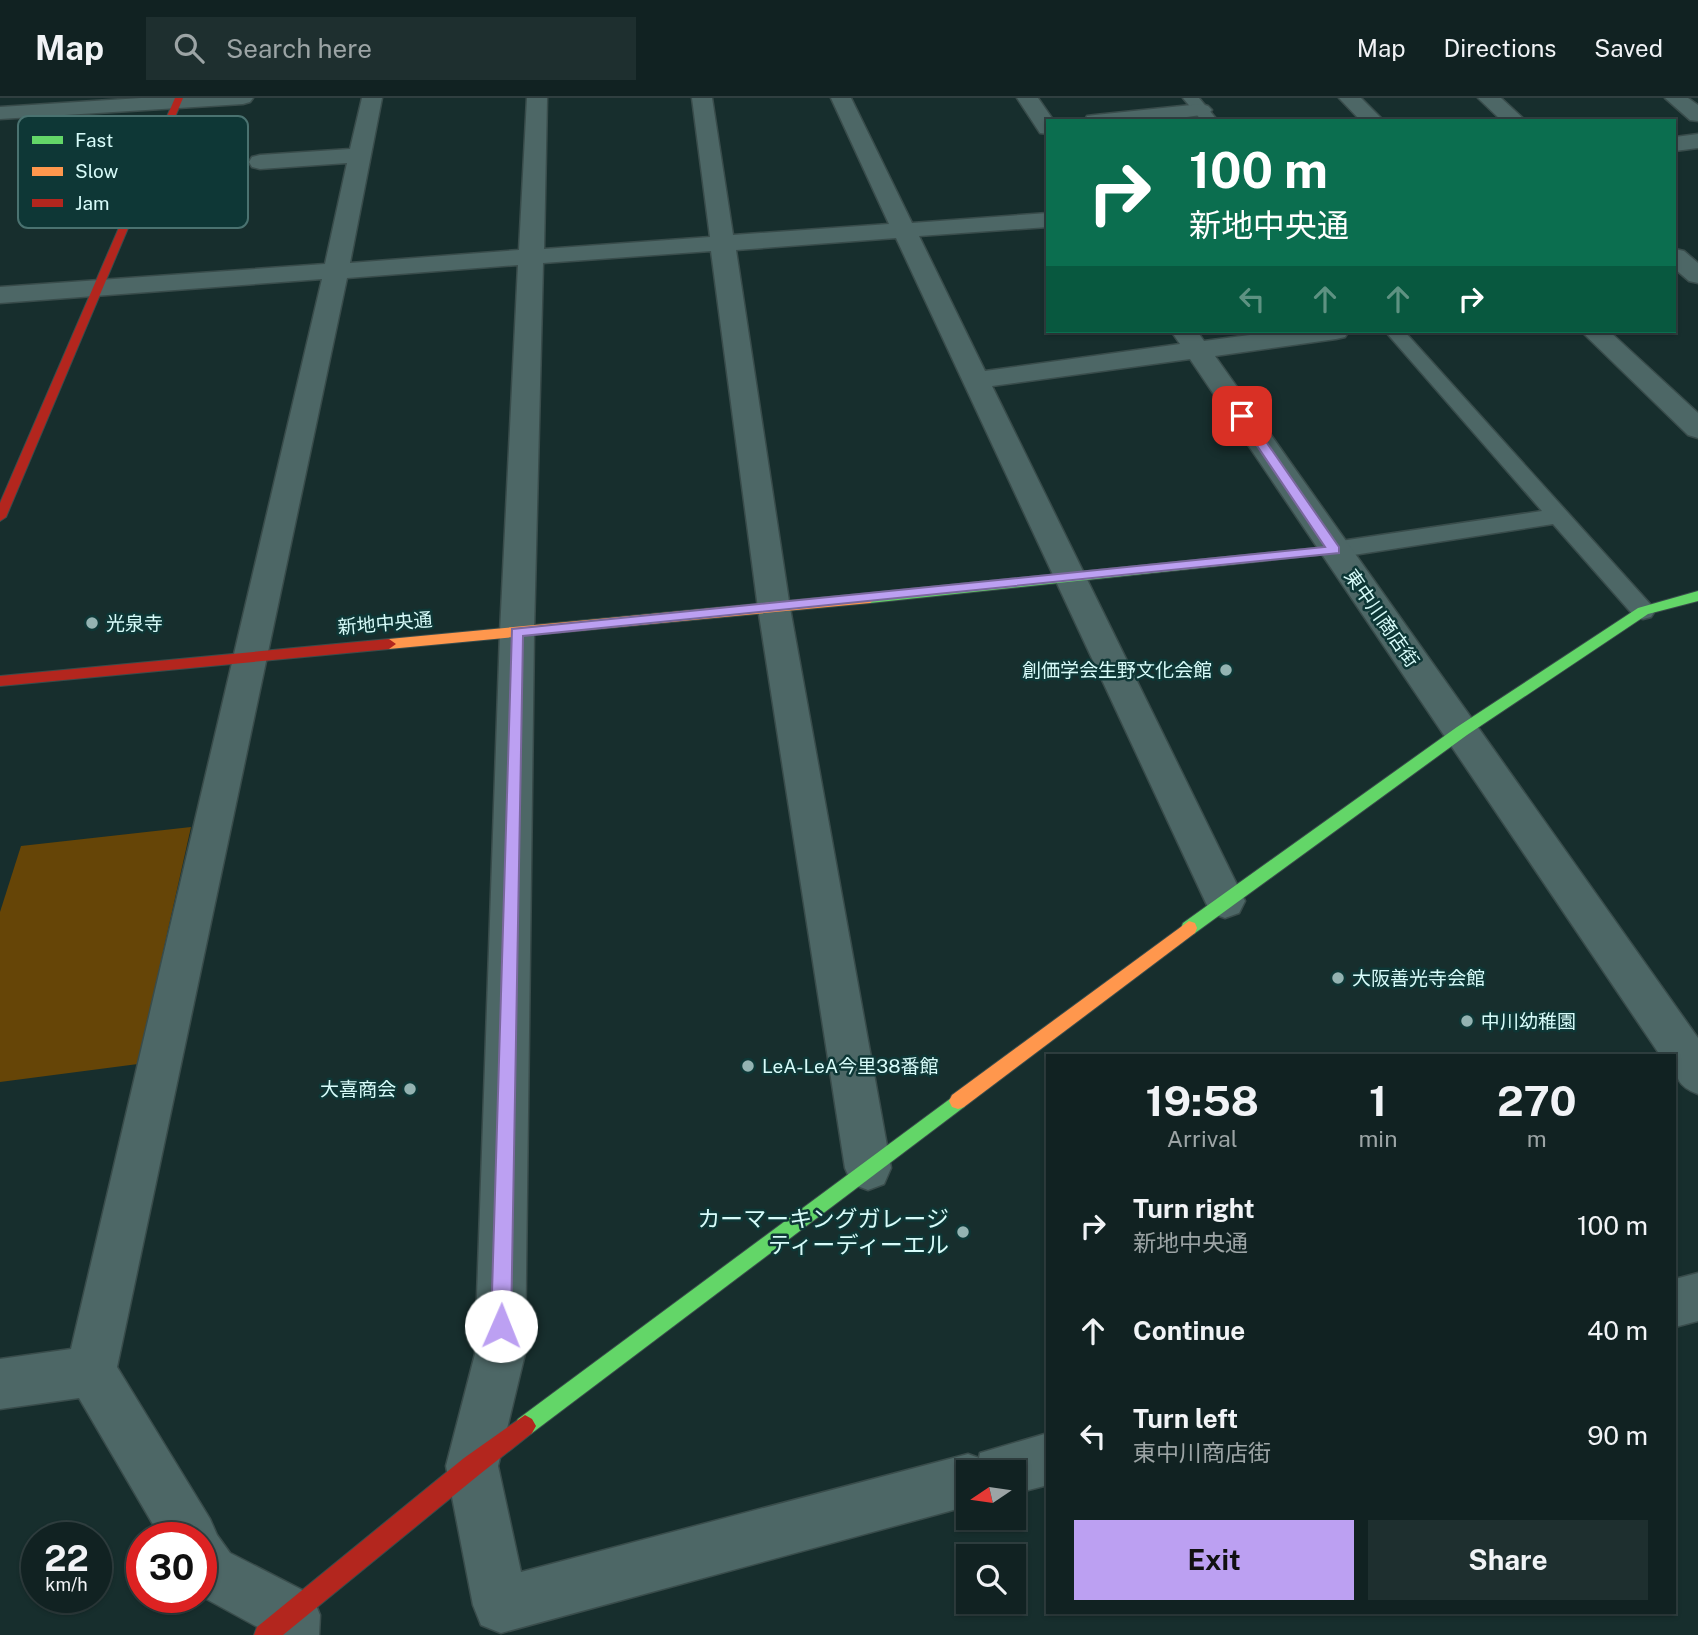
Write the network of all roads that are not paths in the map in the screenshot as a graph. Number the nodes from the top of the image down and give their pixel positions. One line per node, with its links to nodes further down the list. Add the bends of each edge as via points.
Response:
1 (243, 98): 10 (street)
2 (372, 98): 20 (street)
3 (537, 98): 27 (street)
4 (702, 98): 25 (street)
5 (841, 98): 24 (street)
6 (1027, 98): 17 (street)
7 (1349, 98): 15 (street)
8 (1488, 98): 16 (street)
9 (1675, 98): 13 (street)
10 (178, 100): 12 (street)
11 (1201, 109): 14 (street)
12 (0, 113)
13 (1698, 115)
14 (1113, 119)
15 (1371, 119)
16 (1513, 119)
17 (1046, 124)
18 (1698, 141): 19 (street)
19 (1676, 144)
20 (360, 155): 21 (street); 28 (street)
21 (260, 162)
22 (1046, 220): 24 (street)
23 (124, 228): 32 (street)
24 (906, 229): 25 (street); 38 (street)
25 (722, 243): 27 (street); 45 (street)
26 (1676, 257): 29 (street)
27 (530, 258): 28 (street); 47 (street)
28 (336, 271): 32 (street); 48 (street)
29 (1698, 276)
30 (1698, 282): 31 (street)
31 (1676, 285)
32 (99, 288): 33 (street); 41 (street)
33 (0, 295)
34 (1304, 333): 37 (street)
35 (1396, 333): 40 (lane)
36 (1596, 333): 39 (street)
37 (1190, 340): 38 (street); 42 (street, 東中川商店街)
38 (976, 380): 43 (street)
39 (1698, 429)
40 (1557, 516): 42 (lane); 46 (lane)
41 (0, 517)
42 (1334, 550): 43 (street, 新地中央通); 50 (street, 東中川商店街)
43 (1069, 578): 45 (street, 新地中央通); 51 (street)
44 (1698, 596): 46 (street)
45 (774, 608): 47 (street, 新地中央通); 53 (street)
46 (1643, 611): 50 (street)
47 (517, 632): 48 (street, 新地中央通); 60 (street, via 500,1353)
48 (251, 657): 49 (street, 新地中央通); 56 (street)
49 (0, 681)
50 (1462, 731): 51 (street); 52 (street, 東中川商店街)
51 (1225, 901): 53 (street)
52 (1698, 1074)
53 (868, 1168): 60 (street)
54 (1698, 1297): 55 (street)
55 (1676, 1303)
56 (91, 1371): 57 (street); 62 (street)
57 (0, 1384)
58 (1046, 1460): 59 (street)
59 (1026, 1465)
60 (472, 1466): 61 (street, via 501,1605); 64 (street)
61 (956, 1483)
62 (181, 1522)
63 (217, 1577): 64 (street)
64 (282, 1628)

